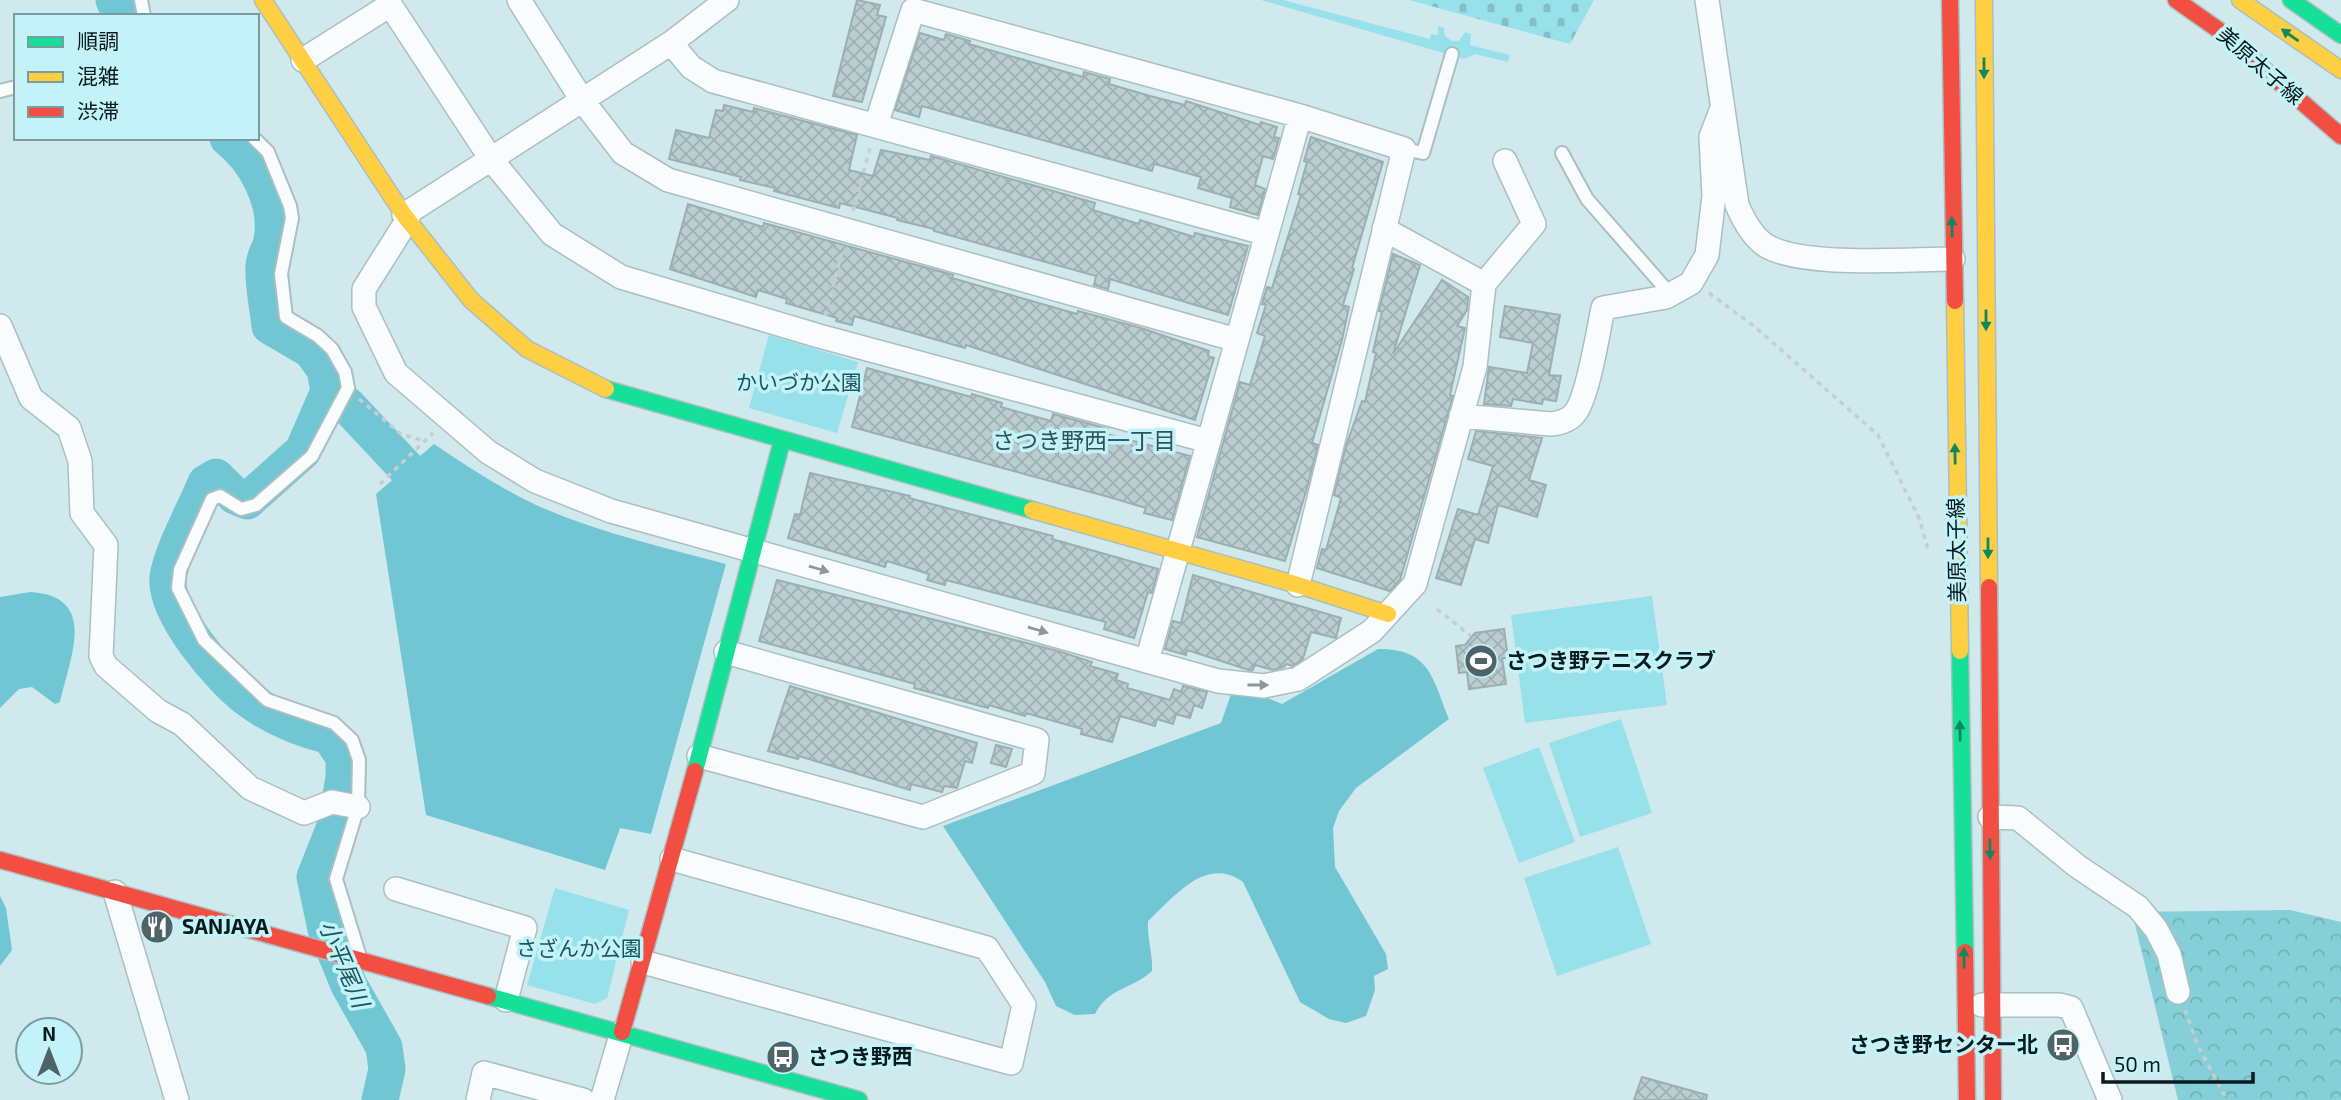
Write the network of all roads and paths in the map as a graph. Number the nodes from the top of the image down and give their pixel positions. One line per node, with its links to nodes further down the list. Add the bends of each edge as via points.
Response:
1 (263, 0): 14 (main road)
2 (519, 0): 16 (street)
3 (727, 0): 12 (street)
4 (1707, 0): 17 (street)
5 (1950, 0): 29 (main road, 美原太子線, one-way to 5)
6 (1983, 0): 51 (main road, 美原太子線, one-way to 51)
7 (2176, 0): 20 (main road, 美原太子線, via 2220,31)
8 (2240, 0): 15 (main road, one-way to 8)
9 (2291, 0): 11 (main road)
10 (388, 2): 14 (street); 24 (street)
11 (2341, 35)
12 (671, 43): 16 (street); 19 (street, via 691,67 713,81)
13 (1451, 54): 22 (lane, via 1423,153)
14 (303, 60): 26 (main road)
15 (2341, 71)
16 (582, 100): 24 (street); 34 (street, via 623,153 668,180)
17 (1721, 111): 29 (street, via 1737,205 1745,223 1764,244 1788,254 1818,258); 30 (street, via 1711,137 1711,232 1706,255)
18 (1300, 116): 19 (street, via 913,10); 22 (street); 28 (street)
19 (876, 125): 28 (street)
20 (2341, 136)
21 (256, 140): 35 (lane, via 268,152 292,218 281,274 286,317 332,349 345,372)
22 (1404, 149): 27 (street)
23 (1562, 153): 32 (lane, via 1587,199)
24 (491, 159): 26 (street); 38 (street, via 552,234 621,278)
25 (1505, 161): 31 (street, via 1534,225)
26 (406, 217): 37 (main road, via 471,300 527,349 617,394); 40 (street, via 364,289 364,307 396,373 488,452 535,481 611,511)
27 (1384, 229): 31 (street); 43 (street)
28 (1267, 234): 34 (street)
29 (1953, 259): 60 (main road, 美原太子線, one-way to 29)
30 (1691, 283): 32 (street); 42 (path, via 1755,327 1878,435 1919,518)
31 (1484, 285): 36 (street, via 1475,367)
32 (1671, 295): 36 (street, via 1603,308 1582,399 1575,414 1563,422)
33 (0, 326): 50 (street, via 31,398 69,428 77,444 82,513 106,545 101,656 106,666 158,711 182,724 250,788 304,813 332,802)
34 (1237, 340): 38 (street)
35 (346, 392): 39 (path, via 401,434 424,442); 50 (lane, via 312,456 256,505 242,509 220,496 212,499 180,570 178,588 204,640 267,700 334,723 352,740 359,760)
36 (1461, 415): 45 (street, via 1415,584)
37 (782, 440): 40 (main road); 41 (main road)
38 (1208, 441): 41 (street)
39 (380, 484)
40 (753, 551): 47 (main road); 48 (street, one-way to 48)
41 (1177, 552): 43 (main road); 48 (street)
42 (1931, 564)
43 (1298, 585): 45 (main road)
44 (1437, 609): 46 (path)
45 (1388, 614): 48 (street, one-way to 45, via 1218,681 1264,686 1298,679 1372,631)
46 (1471, 636)
47 (726, 652): 49 (main road); 49 (street, via 1037,740 1033,773 923,817)
48 (1147, 661)
49 (699, 756): 52 (main road)
50 (358, 807): 56 (lane, via 336,879)
51 (1990, 817): 58 (street, via 2018,818 2138,907 2169,954); 61 (main road, 美原太子線, one-way to 61)
52 (672, 859): 57 (main road); 57 (street, via 987,948 1024,1005 1011,1063)
53 (0, 860): 55 (main road)
54 (396, 889): 59 (street, via 525,928)
55 (115, 892): 56 (main road); 63 (street)
56 (355, 958): 59 (main road)
57 (643, 962): 62 (main road)
58 (2178, 992): 71 (path, via 2197,1044)
59 (506, 1000): 62 (main road)
60 (1965, 1005): 61 (street); 68 (main road, 美原太子線)
61 (1992, 1005): 69 (main road, 美原太子線); 70 (street, via 2071,1008)
62 (622, 1032): 66 (street); 67 (main road)
63 (177, 1100)
64 (478, 1100): 65 (street, via 484,1073)
65 (583, 1100)
66 (602, 1100)
67 (859, 1100)
68 (1967, 1100)
69 (1993, 1100)
70 (2110, 1100)
71 (2227, 1100)

